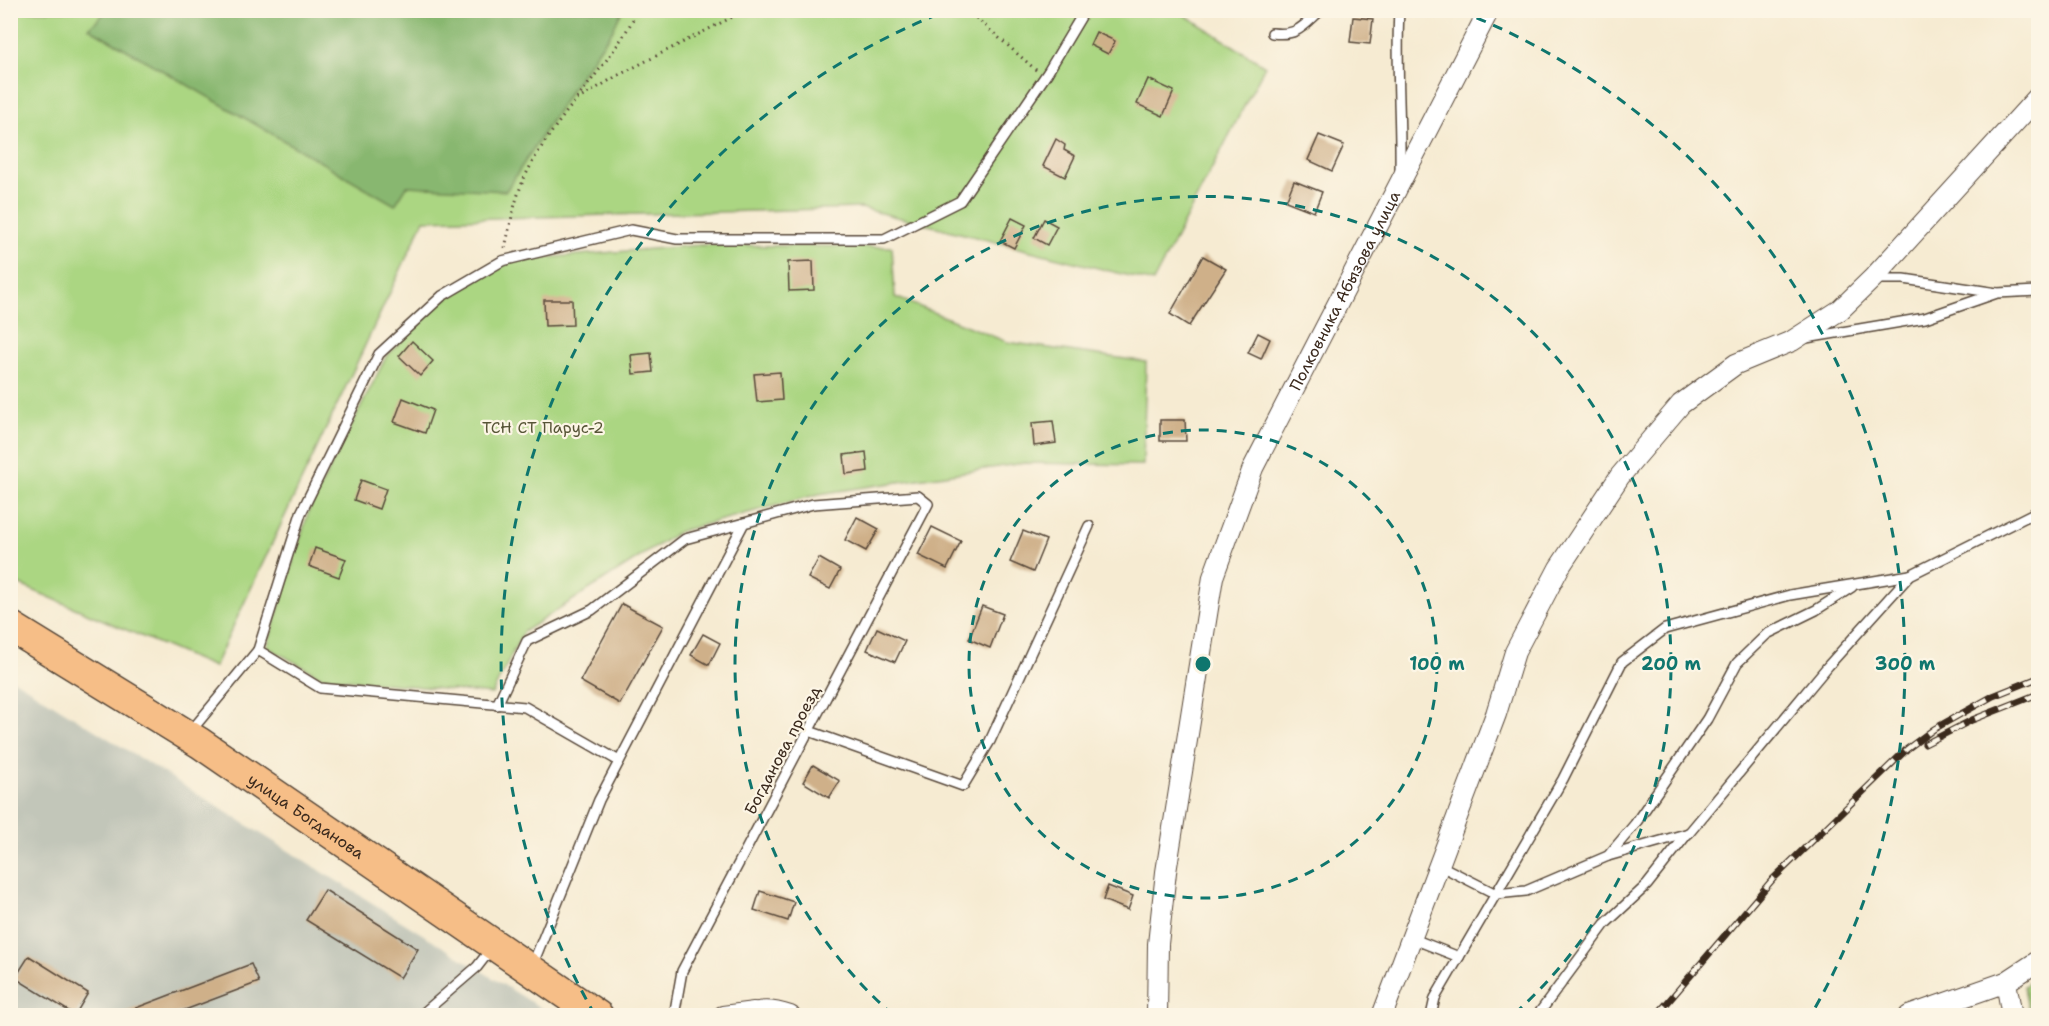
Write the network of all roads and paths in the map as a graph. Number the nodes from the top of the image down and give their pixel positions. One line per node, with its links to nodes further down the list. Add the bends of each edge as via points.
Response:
1 (638, 10): 12 (path, via 622,42)
2 (746, 10): 12 (path)
3 (967, 10): 10 (path)
4 (1036, 10): 8 (path)
5 (1321, 10): 9 (lane, via 1298,31 1288,35)
6 (1399, 10): 13 (lane)
7 (1489, 10): 13 (street, Полковника Абызова улица)
8 (1083, 14): 10 (lane)
9 (1272, 33)
10 (1045, 77): 14 (lane, via 960,201 884,239 677,239 631,230)
11 (2038, 97): 15 (street)
12 (576, 101): 14 (path, via 522,182)
13 (1399, 184): 47 (street, Полковника Абызова улица, via 1253,468 1213,577 1166,872 1158,944)
14 (502, 261): 25 (lane, via 442,296 379,354 301,513)
15 (1873, 278): 17 (lane); 18 (street, via 1840,310)
16 (2038, 291): 17 (lane)
17 (1997, 292): 18 (lane, via 1925,318)
18 (1792, 341): 32 (street, via 1736,364 1681,404 1620,476 1559,568 1515,652)
19 (2038, 511): 22 (lane)
20 (744, 523): 26 (lane, via 685,539 592,610 527,641); 27 (lane, Богданова проезд, via 813,504 918,496 928,504); 29 (lane)
21 (1089, 526): 27 (lane, via 990,741 963,786)
22 (1910, 575): 23 (lane); 30 (lane, via 1828,666)
23 (1857, 584): 31 (lane, via 1767,634 1737,663 1707,719 1635,824); 33 (lane, via 1790,595 1665,629 1622,662 1563,779)
24 (10, 626): 28 (main road, улица Богданова)
25 (258, 650): 26 (lane, via 320,688); 28 (lane)
26 (497, 705): 29 (lane, via 525,707)
27 (809, 731): 44 (lane, Богданова проезд, via 682,971)
28 (188, 735): 35 (main road, улица Богданова)
29 (619, 761): 38 (lane, via 599,800)
30 (1689, 833): 31 (lane); 50 (lane, via 1647,885 1605,924)
31 (1608, 856): 33 (lane, via 1526,891)
32 (1439, 865): 33 (lane); 34 (street)
33 (1496, 894): 36 (lane)
34 (1411, 938): 36 (lane); 48 (street)
35 (495, 945): 38 (main road, улица Богданова); 42 (lane, via 477,967)
36 (1460, 957): 49 (lane, via 1435,998)
37 (2038, 961): 39 (street)
38 (531, 969): 43 (main road, улица Богданова)
39 (2006, 982): 41 (street); 51 (street)
40 (752, 1014): 45 (street); 46 (street, via 779,1012)
41 (1912, 1015)
42 (420, 1016)
43 (598, 1016)
44 (674, 1016)
45 (723, 1016)
46 (790, 1016)
47 (1157, 1016)
48 (1382, 1016)
49 (1431, 1016)
50 (1537, 1016)
51 (2012, 1016)

